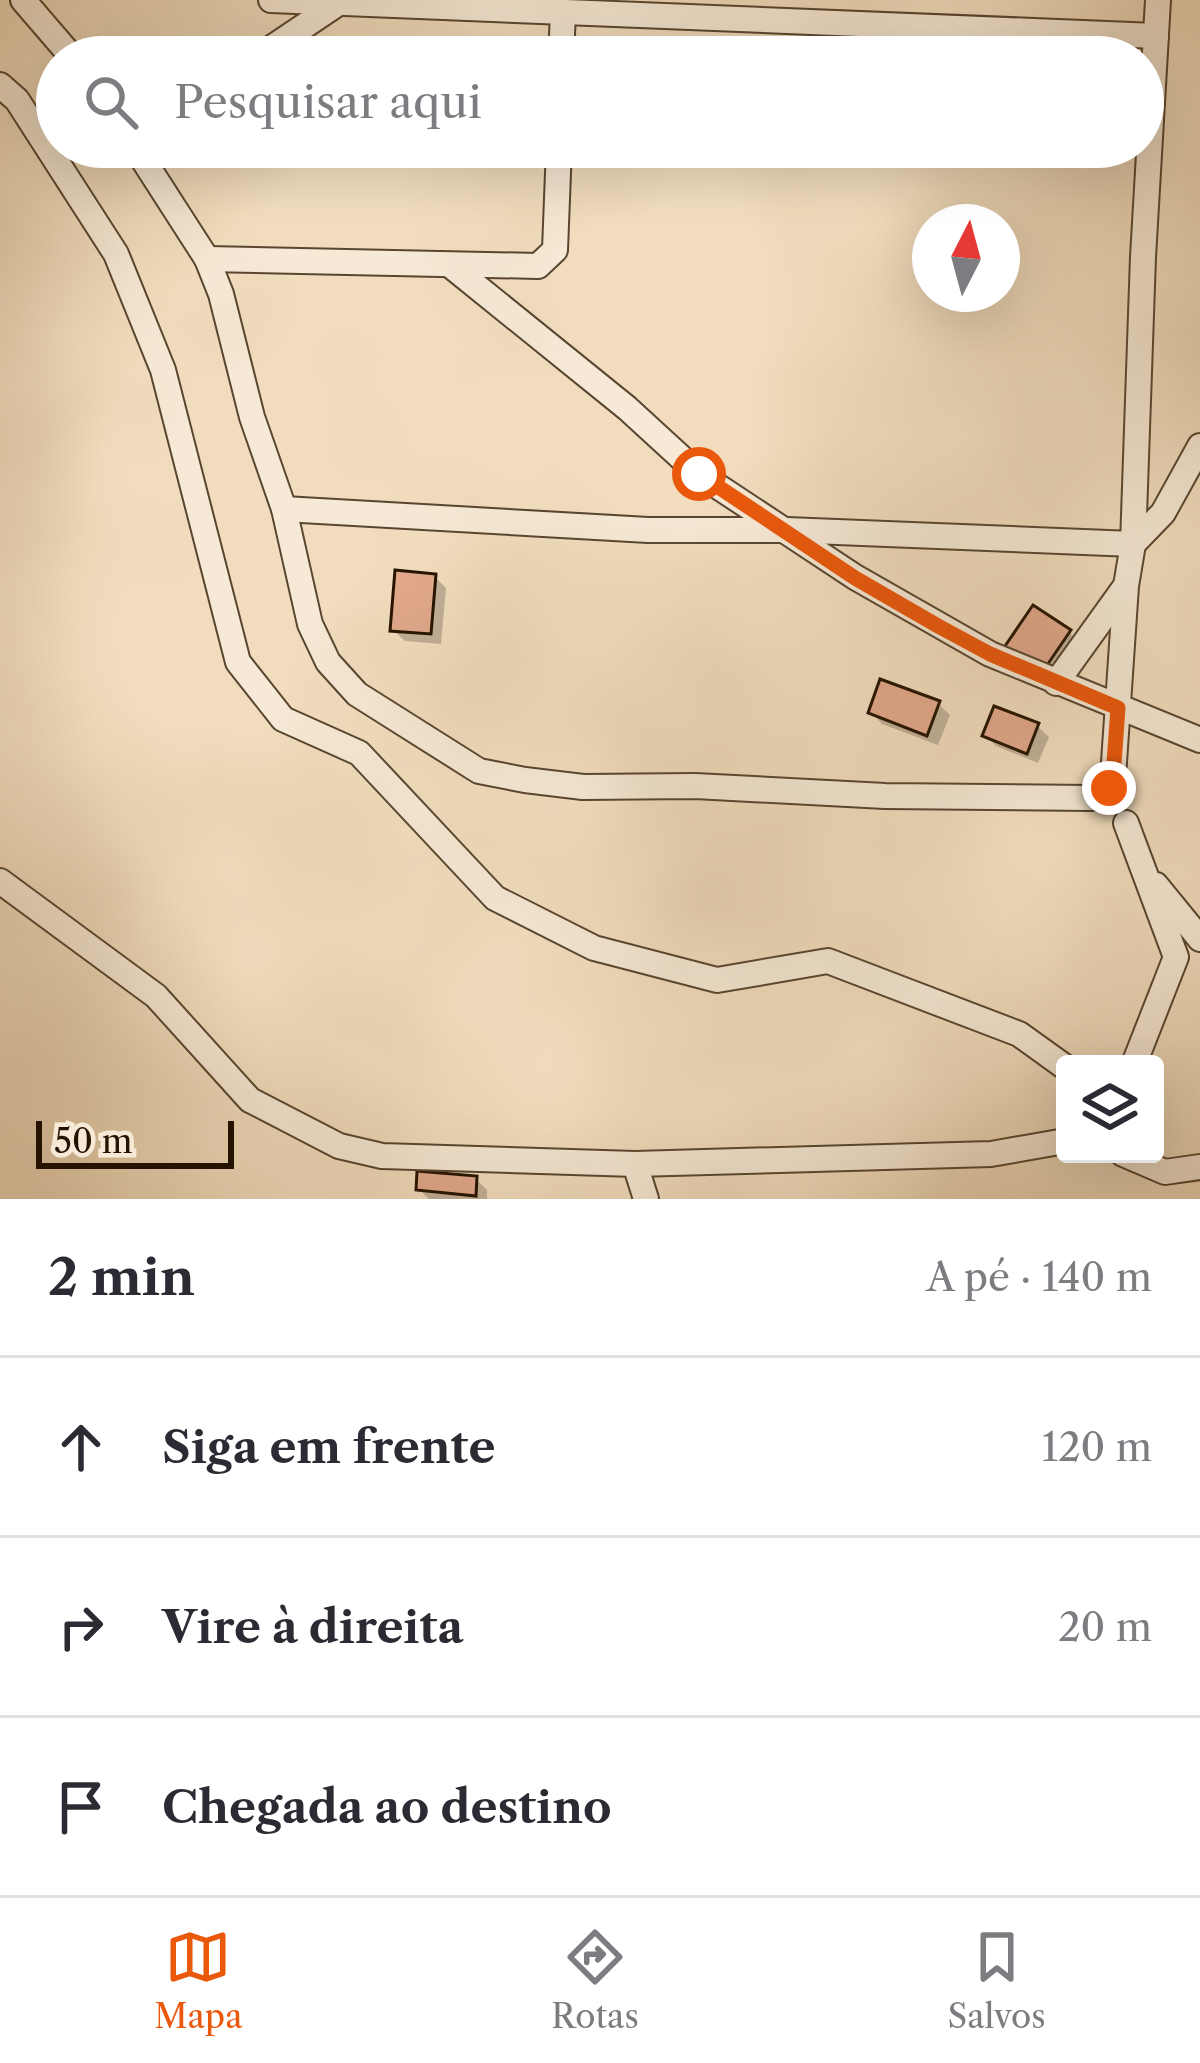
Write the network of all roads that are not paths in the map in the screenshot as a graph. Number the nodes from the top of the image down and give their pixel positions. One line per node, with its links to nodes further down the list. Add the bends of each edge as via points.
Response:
1 (23, 0): 6 (street)
2 (271, 0): 4 (street)
3 (1158, 0): 9 (street)
4 (337, 4): 5 (street); 7 (street)
5 (563, 13): 8 (street); 9 (street)
6 (54, 36)
7 (289, 36)
8 (562, 36)
9 (1156, 36)
10 (0, 85): 11 (street)
11 (36, 130)
12 (61, 168): 31 (street, via 116,254 163,370 238,662 283,719 359,753 496,898 594,948 717,980 828,961 1019,1034)
13 (148, 168): 16 (street)
14 (558, 168): 17 (street, via 548,259 520,268)
15 (1148, 168): 21 (street)
16 (207, 259): 17 (street); 19 (street)
17 (450, 265): 20 (street, via 699,474)
18 (1200, 446): 21 (street, via 1162,513)
19 (284, 508): 20 (street, via 648,530); 26 (street, via 310,624 328,662 357,694 479,771 583,787 885,796 1091,799)
20 (787, 530): 21 (street); 23 (street, via 938,626)
21 (1133, 544): 22 (street)
22 (1126, 586): 23 (street); 24 (street)
23 (1057, 683): 24 (street)
24 (1118, 708): 25 (street); 26 (street)
25 (1200, 740)
26 (1109, 788): 27 (street)
27 (1126, 823): 29 (street, via 1156,884); 30 (street, via 1175,957)
28 (0, 881): 34 (street, via 156,996 250,1100 339,1146 382,1156)
29 (1200, 939)
30 (1137, 1055)
31 (1056, 1061)
32 (1056, 1143): 34 (street, via 991,1154)
33 (1144, 1163): 35 (street, via 1165,1172)
34 (635, 1164): 36 (street)
35 (1200, 1167)
36 (646, 1199)

